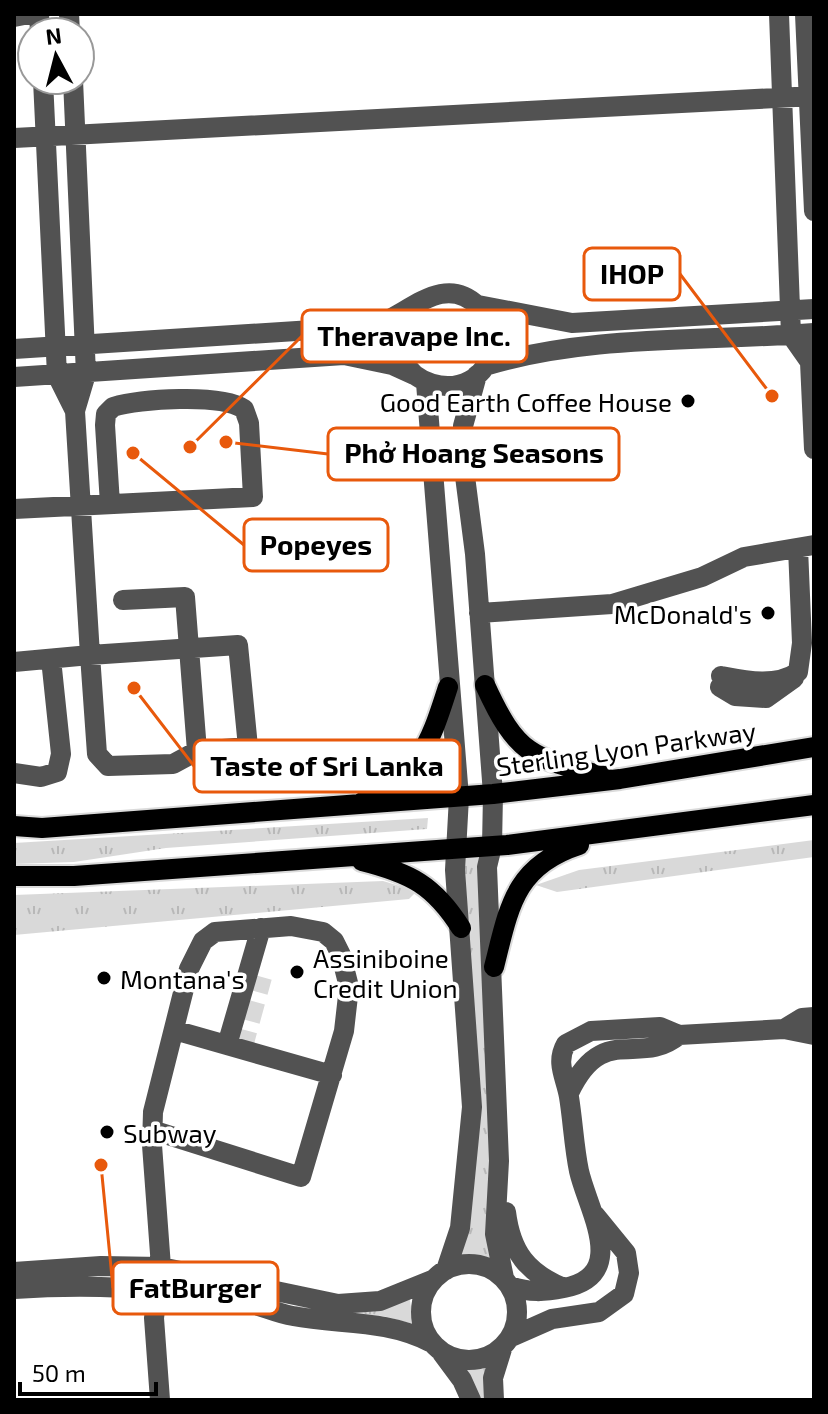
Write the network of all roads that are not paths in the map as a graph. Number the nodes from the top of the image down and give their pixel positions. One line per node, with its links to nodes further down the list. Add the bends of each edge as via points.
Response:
1 (29, 14): 4 (street)
2 (779, 14): 8 (street)
3 (805, 14): 7 (street)
4 (14, 17)
5 (44, 96): 11 (street)
6 (74, 96): 9 (street)
7 (812, 96): 8 (street); 12 (street)
8 (783, 97): 9 (street); 15 (street)
9 (75, 136): 11 (street); 19 (street)
10 (14, 138): 11 (street)
11 (47, 138): 20 (street)
12 (814, 211)
13 (478, 305): 15 (street, via 572,323); 16 (street, via 465,297 433,294); 23 (street, via 493,341)
14 (814, 309): 15 (street)
15 (790, 310): 18 (street)
16 (407, 312): 19 (street, via 374,326); 27 (street, via 400,352)
17 (814, 333): 18 (street)
18 (791, 335): 22 (street); 23 (street, via 531,352)
19 (84, 345): 20 (street); 24 (street)
20 (55, 346): 21 (street); 25 (street)
21 (14, 349)
22 (812, 356): 29 (street)
23 (481, 371): 27 (street, via 452,387); 35 (street, via 463,426 462,453)
24 (86, 374): 25 (street); 27 (street, via 344,355 392,365); 28 (street)
25 (57, 375): 26 (street); 28 (street)
26 (14, 377)
27 (420, 379): 42 (street)
28 (75, 411): 31 (street)
29 (814, 449)
30 (110, 504): 30 (street, via 253,497 244,409 225,401 113,407 106,414); 31 (street)
31 (79, 506): 32 (street); 37 (street)
32 (14, 509)
33 (806, 546): 35 (street, via 744,557 702,577 612,604); 40 (street, via 798,672 786,680)
34 (123, 600): 36 (street, via 185,597)
35 (479, 613): 41 (street)
36 (188, 650): 37 (street); 44 (street); 44 (street, via 238,645 248,747)
37 (90, 655): 38 (street); 44 (street, via 97,754 108,766 173,764)
38 (51, 659): 39 (street); 45 (street, via 61,754 57,772 41,777)
39 (14, 662)
40 (720, 682)
41 (485, 685): 46 (main road, via 505,730 529,751 554,764); 47 (street)
42 (448, 687): 48 (street); 50 (main road, via 432,737 416,764)
43 (814, 747): 46 (main road, Sterling Lyon Parkway)
44 (197, 751)
45 (14, 773)
46 (620, 779): 47 (main road, Sterling Lyon Parkway)
47 (493, 794): 48 (main road, Sterling Lyon Parkway); 53 (street)
48 (459, 797): 50 (main road, Sterling Lyon Parkway); 54 (street)
49 (814, 805): 52 (main road)
50 (356, 806): 51 (main road, Sterling Lyon Parkway)
51 (14, 826)
52 (611, 834): 53 (main road); 59 (main road, via 557,852 526,875 510,902)
53 (492, 846): 54 (main road); 59 (street, via 487,867)
54 (458, 849): 55 (main road); 58 (street)
55 (347, 857): 56 (main road); 58 (main road, via 400,871 428,887)
56 (14, 876)
57 (261, 928): 62 (street, via 215,932 203,941 189,969); 65 (street, via 255,975); 66 (street, via 291,926 323,932 334,941 349,987)
58 (461, 928): 73 (street, via 472,1107 460,1228)
59 (494, 967): 69 (street)
60 (814, 1017): 61 (street)
61 (784, 1029): 63 (street); 64 (street)
62 (174, 1030): 65 (street); 68 (street)
63 (679, 1035): 67 (street, via 663,1045 600,1054 584,1067); 67 (street, via 660,1027 581,1034 561,1055)
64 (814, 1035)
65 (227, 1045): 66 (street)
66 (332, 1075): 68 (street, via 301,1177)
67 (569, 1093): 70 (street, via 580,1175)
68 (152, 1130): 71 (street)
69 (499, 1161): 74 (street, via 495,1234); 75 (street, via 508,1233 516,1252 529,1269)
70 (595, 1215): 75 (street, via 597,1267 584,1284); 78 (street, via 626,1253 624,1294 599,1312 552,1319)
71 (161, 1267): 72 (street); 73 (street, via 338,1304 380,1301); 77 (street)
72 (14, 1272)
73 (439, 1275): 74 (street, via 462,1264 479,1265); 79 (street, via 420,1311 422,1327)
74 (507, 1282): 75 (street, via 549,1293); 78 (street, via 517,1307)
75 (564, 1288)
76 (14, 1289): 77 (street)
77 (158, 1289): 79 (street, via 243,1301 291,1316 378,1323 410,1332); 80 (street, via 154,1318)
78 (506, 1343): 79 (street, via 474,1361 458,1360); 82 (street, via 493,1378)
79 (436, 1348): 81 (street)
80 (160, 1400)
81 (471, 1400)
82 (494, 1400)

